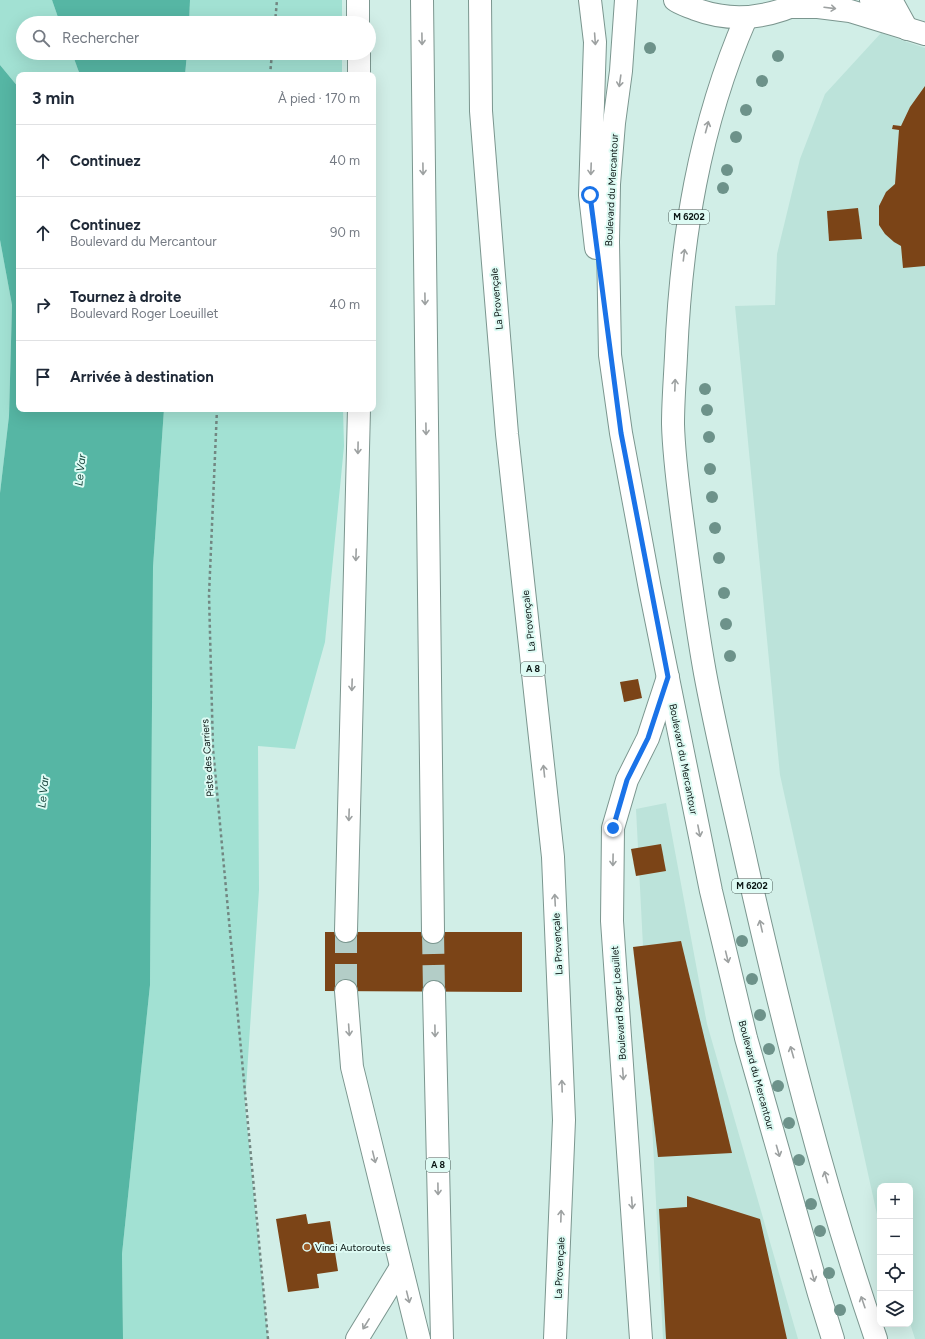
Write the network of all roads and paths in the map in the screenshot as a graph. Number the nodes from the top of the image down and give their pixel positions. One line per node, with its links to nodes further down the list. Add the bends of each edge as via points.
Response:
1 (277, 0): 11 (path)
2 (358, 0): 12 (main road)
3 (422, 0): 24 (main road, one-way to 24)
4 (480, 0): 32 (main road, La Provençale / A 8, one-way to 4, via 564,1120 553,857 507,434 481,111)
5 (590, 0): 19 (main road, one-way to 19, via 595,42 590,195)
6 (626, 0): 19 (main road, Boulevard du Mercantour, one-way to 19, via 609,184)
7 (675, 0): 13 (main road, via 711,15)
8 (871, 0): 14 (main road)
9 (892, 0): 14 (main road)
10 (799, 4): 13 (main road, via 769,15); 14 (main road, one-way to 14, via 850,11)
11 (276, 16)
12 (358, 16)
13 (746, 18): 35 (main road, M 6202, one-way to 13, via 852,1270 779,1006 706,675 691,582 677,466 673,424 677,319 690,210 700,156 715,98)
14 (916, 31)
15 (271, 60): 17 (path)
16 (359, 60): 18 (main road)
17 (270, 72)
18 (359, 72)
19 (610, 355): 22 (main road, Boulevard du Mercantour, via 621,433)
20 (217, 412): 28 (path, Piste des Carriers, via 209,595 213,749)
21 (359, 412): 23 (main road, one-way to 23)
22 (668, 677): 33 (main road, Boulevard Roger Loeuillet, one-way to 33, via 648,738 627,780 613,828 612,921); 34 (main road, Boulevard du Mercantour, one-way to 34, via 711,891 746,1038)
23 (346, 932)
24 (433, 932)
25 (346, 991): 27 (main road, one-way to 27, via 352,1067)
26 (434, 992): 31 (main road, A 8, one-way to 31)
27 (401, 1267): 29 (main road, one-way to 29); 30 (main road, one-way to 30)
28 (268, 1339)
29 (357, 1339)
30 (419, 1339)
31 (442, 1339)
32 (556, 1339)
33 (641, 1339)
34 (833, 1339)
35 (876, 1339)

